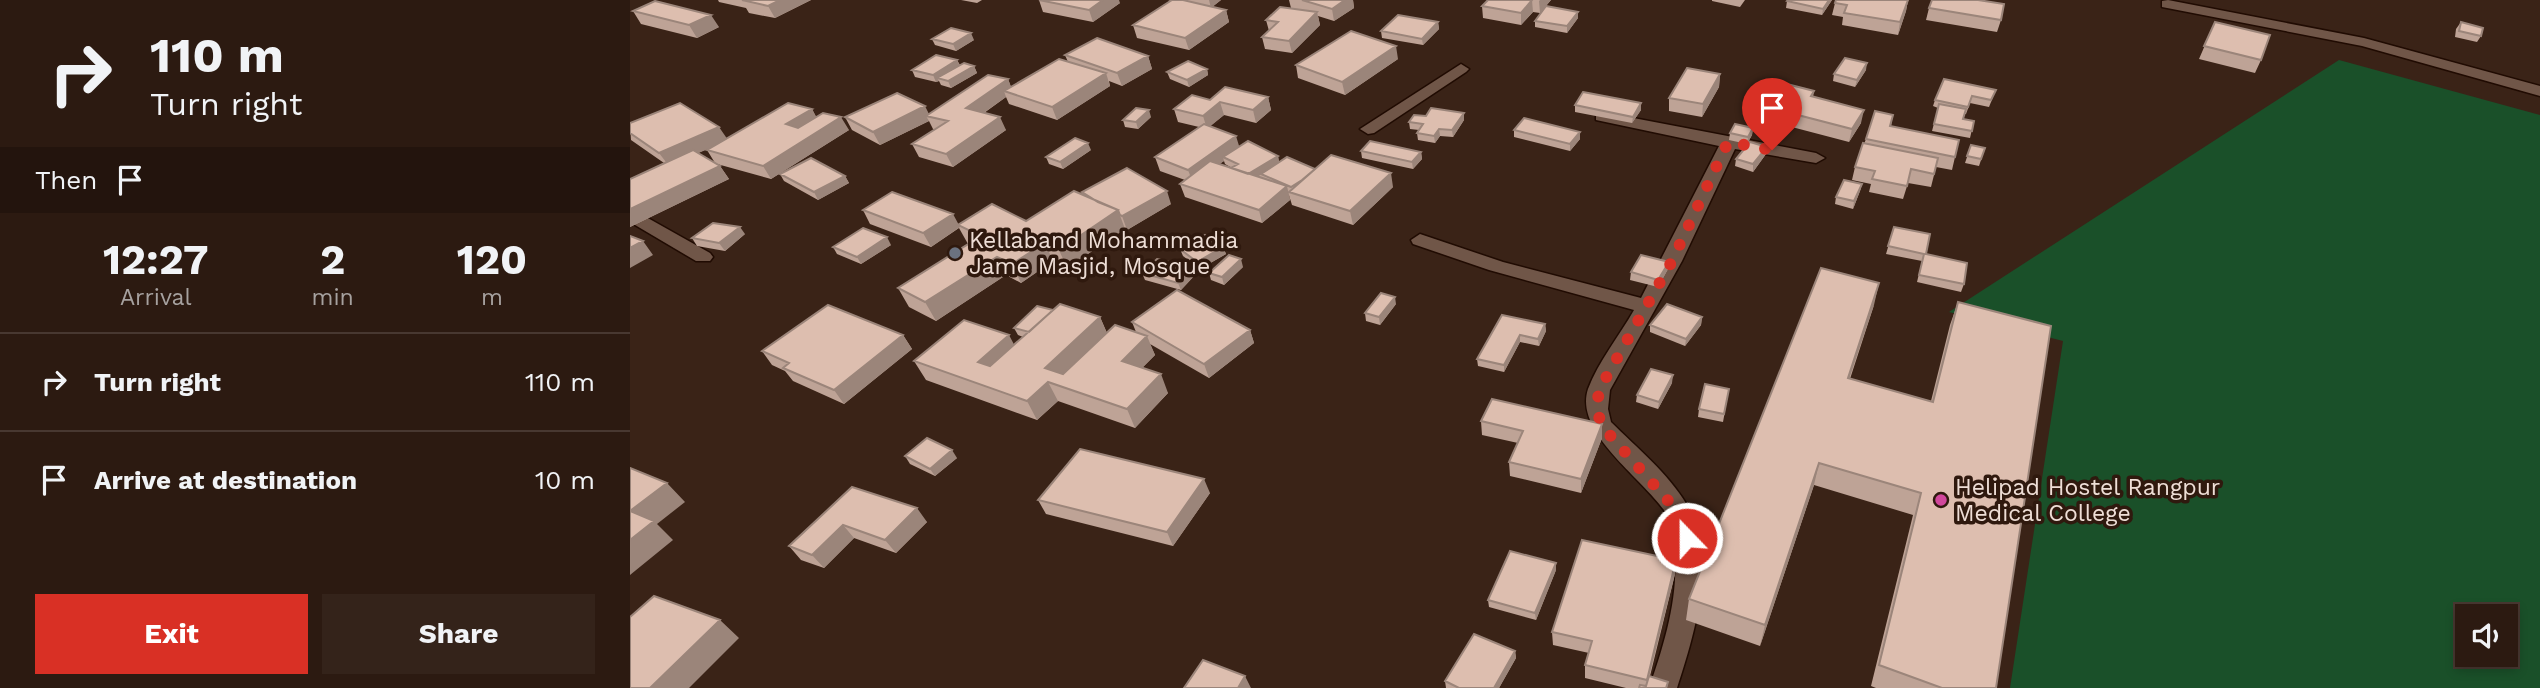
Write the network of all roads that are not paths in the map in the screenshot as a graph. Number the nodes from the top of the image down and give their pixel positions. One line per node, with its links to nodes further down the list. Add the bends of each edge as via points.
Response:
1 (2167, 4): 3 (street, via 2364,42)
2 (1461, 69): 5 (street)
3 (2540, 91)
4 (1602, 117): 6 (street)
5 (1368, 130)
6 (1728, 142): 7 (street); 11 (street)
7 (1816, 158)
8 (630, 214): 10 (street)
9 (1420, 240): 11 (street, via 1496,266)
10 (703, 257)
11 (1646, 306): 12 (street, via 1599,390 1597,408 1601,425 1679,513 1687,538 1689,573)
12 (1663, 688)

